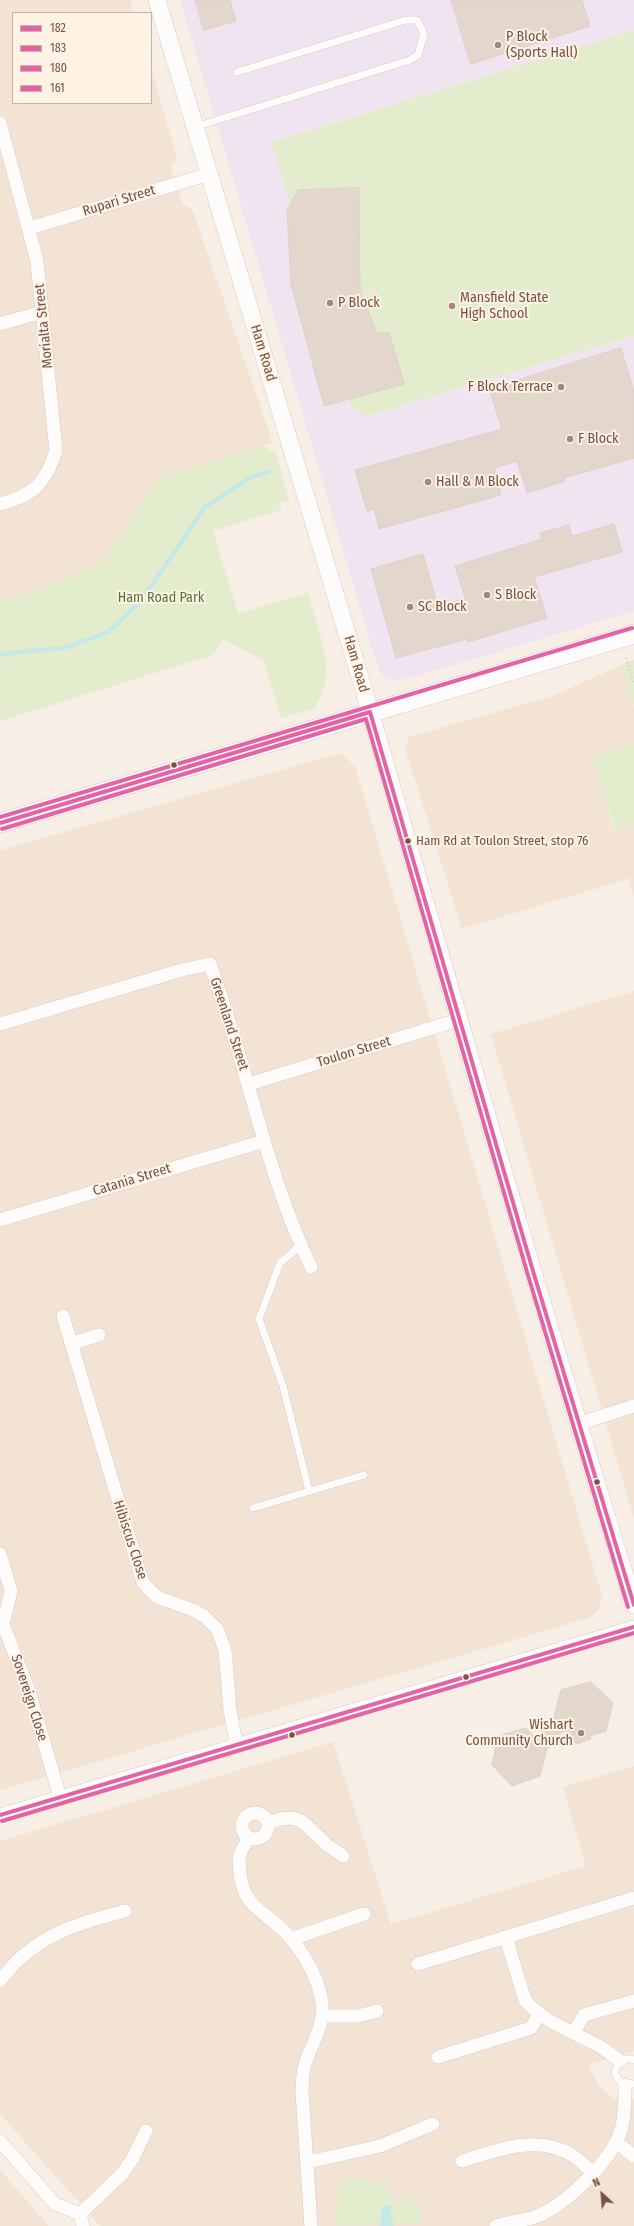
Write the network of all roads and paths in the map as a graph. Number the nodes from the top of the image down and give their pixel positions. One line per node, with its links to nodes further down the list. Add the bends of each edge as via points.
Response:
1 (157, 0): 3 (street, Ham Road)
2 (237, 72): 3 (lane, via 406,20 417,20 424,34 418,54 410,60)
3 (195, 127): 5 (street, Ham Road)
4 (1, 131): 6 (street, Morialta Street)
5 (208, 174): 6 (street, Rupari Street); 13 (street, Ham Road)
6 (30, 228): 7 (street, Morialta Street, via 37,261)
7 (42, 312): 8 (street); 9 (street, Morialta Street, via 56,451 50,470 38,487 12,501)
8 (0, 324)
9 (0, 504)
10 (634, 634): 13 (main road)
11 (626, 658): 12 (path)
12 (634, 684)
13 (370, 712): 14 (main road); 15 (street, Ham Road)
14 (0, 823)
15 (458, 1020): 17 (street, Toulon Street); 26 (street, Ham Road)
16 (0, 1024): 17 (street, Greenland Street, via 210,964)
17 (249, 1084): 18 (street, Greenland Street)
18 (264, 1141): 19 (street, Catania Street); 20 (street, Greenland Street)
19 (0, 1220)
20 (301, 1245): 21 (street, Greenland Street); 28 (lane, via 280,1263 259,1319 283,1386)
21 (311, 1266)
22 (63, 1316): 24 (street, Hibiscus Close)
23 (99, 1335): 24 (street)
24 (71, 1344): 33 (street, Hibiscus Close, via 143,1583 156,1597 204,1616 222,1638)
25 (634, 1406): 26 (street)
26 (578, 1424): 31 (street, Ham Road)
27 (364, 1475): 28 (lane)
28 (310, 1491): 29 (lane)
29 (253, 1508)
30 (0, 1554): 34 (street, Sovereign Close, via 11,1591 3,1624 28,1688)
31 (634, 1605)
32 (634, 1626): 33 (street)
33 (236, 1744): 34 (street)
34 (60, 1797): 35 (street)
35 (0, 1814)
36 (268, 1823): 37 (street, via 265,1835 258,1839); 37 (street, via 260,1813 247,1815 242,1827); 38 (street, via 289,1817 305,1822 327,1845)
37 (249, 1838): 43 (street, via 239,1855 244,1894)
38 (343, 1856)
39 (634, 1898): 42 (street)
40 (125, 1911): 45 (street, via 44,1939 24,1953)
41 (364, 1914): 43 (street)
42 (506, 1938): 44 (street); 48 (street, via 525,2000)
43 (291, 1939): 49 (street, via 309,1964 316,1979)
44 (418, 1964)
45 (0, 1981)
46 (634, 2001): 50 (street, via 584,2015)
47 (377, 2011): 49 (street, via 358,2016)
48 (539, 2014): 50 (street); 51 (street, via 531,2028)
49 (322, 2016): 60 (street, via 319,2033 302,2075)
50 (574, 2032): 53 (street, via 600,2046)
51 (438, 2057)
52 (634, 2060): 53 (lane)
53 (620, 2061): 54 (lane, via 615,2074 618,2080)
54 (630, 2084): 58 (street, via 621,2131)
55 (433, 2124): 60 (street, via 380,2146)
56 (146, 2131): 63 (street, via 122,2174)
57 (0, 2141): 63 (street, via 55,2204)
58 (616, 2142): 59 (street); 62 (street)
59 (634, 2156)
60 (308, 2162): 64 (street)
61 (462, 2162): 62 (street, via 513,2145 542,2144 572,2155)
62 (593, 2173): 65 (street, via 556,2205 533,2218)
63 (82, 2220)
64 (311, 2226)
65 (496, 2226)

